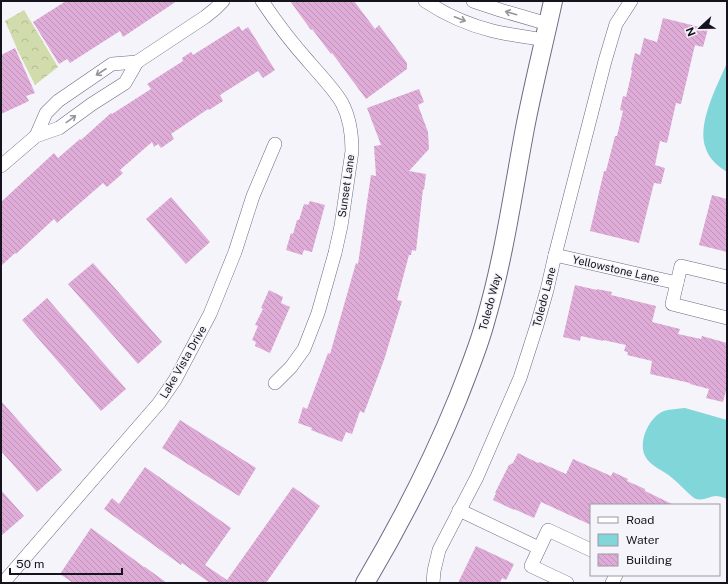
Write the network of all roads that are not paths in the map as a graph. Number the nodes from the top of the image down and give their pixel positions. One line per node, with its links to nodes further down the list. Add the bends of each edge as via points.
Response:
1 (223, 1): 8 (street, via 205,17)
2 (262, 1): 16 (street, Sunset Lane, via 342,102 350,122 352,142 340,233 318,313 304,348 291,367)
3 (426, 1): 7 (street, one-way to 7, via 458,19 493,31)
4 (473, 1): 7 (street, one-way to 4, via 500,10)
5 (553, 1): 7 (main road, Toledo Way)
6 (631, 1): 12 (street, Toledo Lane, via 616,24)
7 (546, 32): 21 (main road, Toledo Way, via 501,260 470,369 428,466)
8 (137, 62): 9 (street, one-way to 8, via 59,128 125,83); 9 (street, one-way to 9, via 112,64 58,101 46,113)
9 (36, 136): 11 (street)
10 (275, 144): 20 (street, Lake Vista Drive, via 210,314 175,380)
11 (1, 166)
12 (555, 255): 14 (street, Yellowstone Lane); 17 (street, Toledo Lane, via 520,378 477,478)
13 (727, 277): 14 (street, via 681,266)
14 (677, 283): 15 (street, via 672,304)
15 (727, 318)
16 (275, 383)
17 (459, 510): 18 (street); 22 (street, Toledo Lane, via 439,550)
18 (539, 548): 19 (street, via 548,530); 23 (street, via 531,566)
19 (590, 550)
20 (3, 583)
21 (365, 583)
22 (432, 583)
23 (567, 583)

